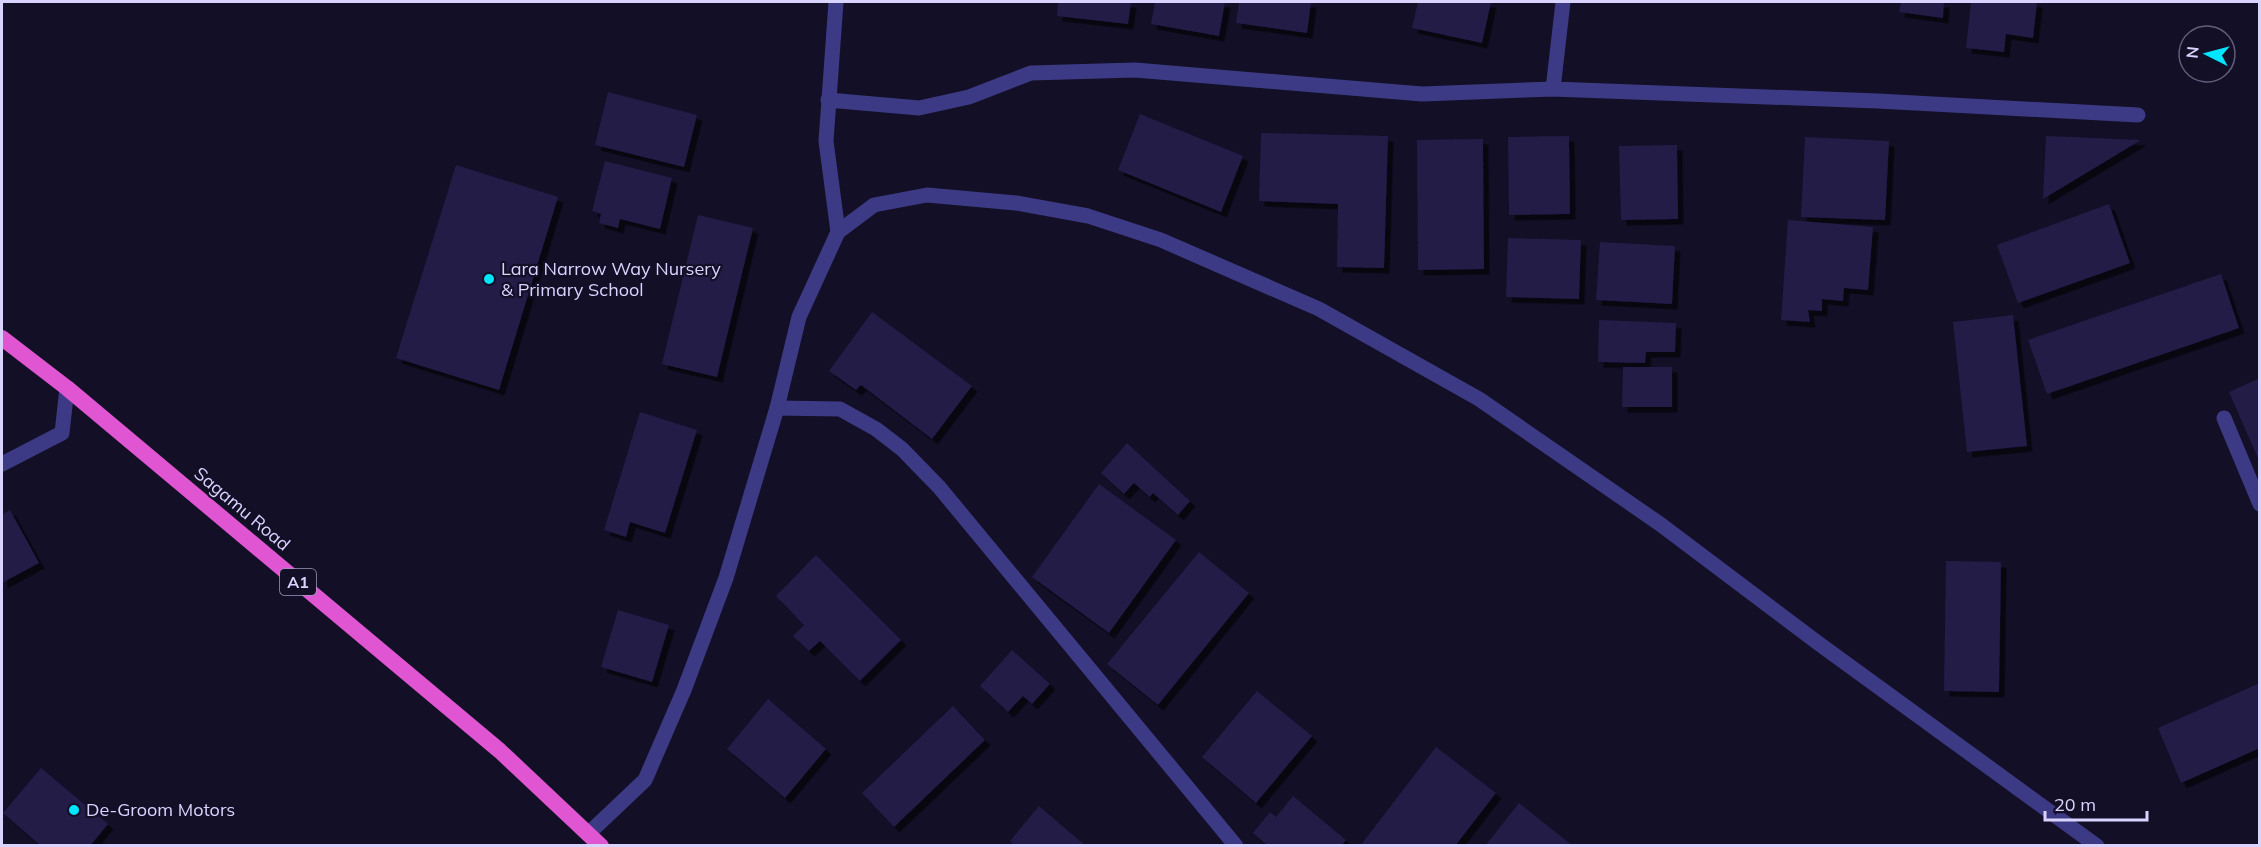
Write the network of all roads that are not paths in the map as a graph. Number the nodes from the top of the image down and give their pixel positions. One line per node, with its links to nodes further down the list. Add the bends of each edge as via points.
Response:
1 (837, 2): 4 (street)
2 (1563, 2): 3 (street)
3 (1552, 89): 4 (street, via 1422,94 1135,70 1031,73 969,98 920,108); 5 (street)
4 (828, 100): 6 (street, via 826,141)
5 (2138, 115)
6 (838, 232): 9 (street, via 799,317); 16 (street, via 874,205 927,195 1026,205 1088,216 1161,240 1319,309 1489,405 1660,524)
7 (2, 338): 8 (highway, Sagamu Road / A1)
8 (67, 388): 11 (street, via 62,433); 13 (highway, Sagamu Road / A1, via 500,752)
9 (777, 408): 13 (street, via 726,578 680,700 645,780); 15 (street, via 840,409 902,449 939,487)
10 (2224, 418): 12 (street)
11 (2, 464)
12 (2259, 504)
13 (592, 840): 14 (highway, Sagamu Road / A1)
14 (601, 846)
15 (1236, 846)
16 (2097, 846)

